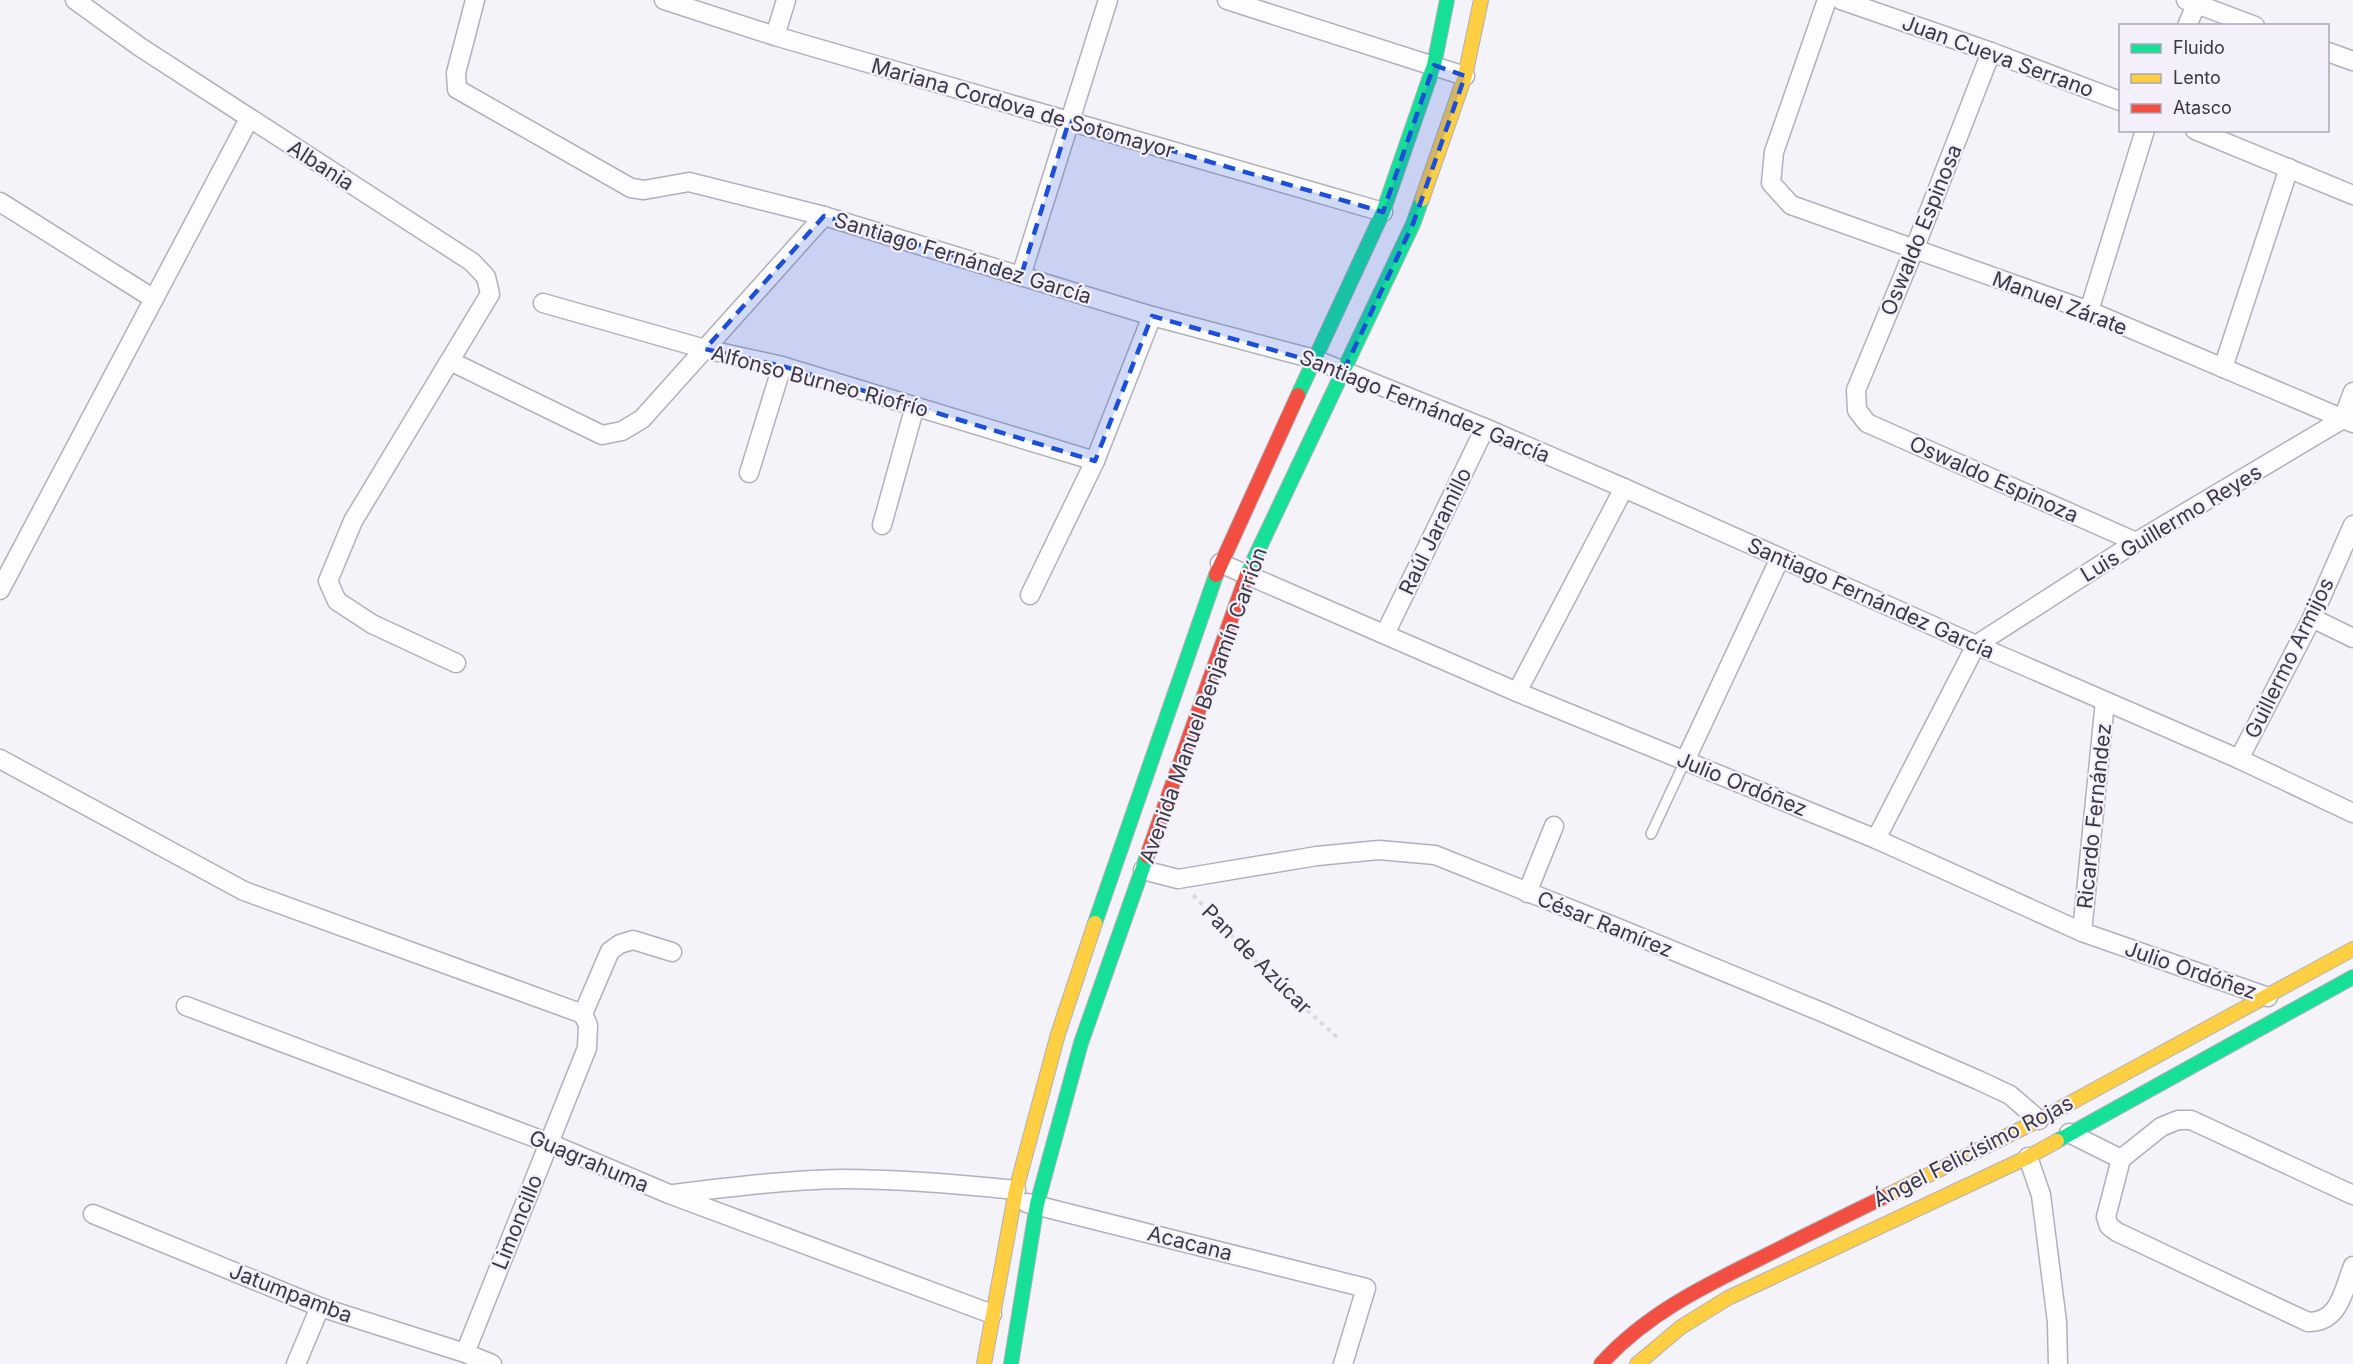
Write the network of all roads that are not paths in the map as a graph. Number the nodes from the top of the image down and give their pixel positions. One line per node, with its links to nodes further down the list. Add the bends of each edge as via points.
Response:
1 (75, 0): 22 (street, Albania)
2 (475, 0): 30 (street, Santiago Fernández García, via 456,72 457,89 466,96 631,188 644,190 689,182)
3 (664, 0): 15 (street, Mariana Cordova de Sotomayor)
4 (786, 0): 15 (street)
5 (1108, 0): 23 (street)
6 (1227, 0): 12 (street)
7 (1447, 0): 19 (main road, Avenida Manuel Benjamín Carrión)
8 (1481, 0): 20 (main road, Avenida Manuel Benjamín Carrión)
9 (1827, 0): 31 (street, Manuel Zárate, via 1773,152 1771,183 1791,205)
10 (1840, 0): 16 (street, Juan Cueva Serrano)
11 (2194, 1): 13 (street); 14 (street)
12 (1262, 5): 19 (street)
13 (2188, 24)
14 (2250, 24)
15 (775, 36): 23 (street, Mariana Cordova de Sotomayor)
16 (1991, 52): 21 (street, Juan Cueva Serrano); 31 (street, Oswaldo Espinosa)
17 (2329, 52): 18 (street)
18 (2353, 62)
19 (1434, 65): 20 (street); 29 (main road, Avenida Manuel Benjamín Carrión)
20 (1465, 76): 42 (main road, Avenida Manuel Benjamín Carrión, via 1413,224)
21 (2119, 100)
22 (249, 119): 33 (street); 39 (street, Albania, via 472,262 486,277 489,294)
23 (1069, 121): 29 (street, Mariana Cordova de Sotomayor); 32 (street)
24 (2144, 132): 35 (street)
25 (2200, 132): 26 (street)
26 (2289, 168): 27 (street); 41 (street)
27 (2353, 195)
28 (0, 202): 33 (street)
29 (1383, 212): 38 (main road, Avenida Manuel Benjamín Carrión)
30 (824, 216): 32 (street, Santiago Fernández García); 37 (street)
31 (1914, 250): 35 (street, Manuel Zárate); 45 (street, Oswaldo Espinosa, via 1856,390)
32 (1022, 276): 36 (street, Santiago Fernández García)
33 (153, 299): 57 (street)
34 (543, 303): 37 (street, Alfonso Burneo Riofrío)
35 (2089, 311): 41 (street, Manuel Zárate)
36 (1152, 316): 38 (street, Santiago Fernández García); 48 (street)
37 (705, 349): 39 (street, via 642,419 603,435); 40 (street, Alfonso Burneo Riofrío)
38 (1314, 359): 42 (street, Santiago Fernández García); 55 (main road, Avenida Manuel Benjamín Carrión)
39 (450, 361): 63 (street, Albania, via 353,521 328,580 337,601 372,624)
40 (782, 366): 44 (street, Alfonso Burneo Riofrío); 49 (street)
41 (2223, 368): 46 (street, Manuel Zárate)
42 (1344, 370): 47 (street, Santiago Fernández García); 56 (main road, Avenida Manuel Benjamín Carrión)
43 (2353, 392): 46 (street)
44 (915, 406): 48 (street, Alfonso Burneo Riofrío); 51 (street)
45 (1857, 410): 53 (street, Oswaldo Espinoza, via 1868,423)
46 (2348, 421): 53 (street, Luis Guillermo Reyes)
47 (1485, 428): 50 (street, Santiago Fernández García); 60 (street, Raúl Jaramillo)
48 (1095, 461): 58 (street)
49 (749, 473)
50 (1624, 488): 54 (street, Santiago Fernández García); 64 (street)
51 (882, 525)
52 (2353, 525): 59 (street, Guillermo Armijos)
53 (2136, 542): 62 (street, Luis Guillermo Reyes)
54 (1780, 558): 62 (street, Santiago Fernández García); 68 (street)
55 (1220, 563): 56 (street, Julio Ordóñez); 89 (main road, Avenida Manuel Benjamín Carrión, via 1058,1034)
56 (1246, 576): 60 (street, Julio Ordóñez); 73 (main road, Avenida Manuel Benjamín Carrión)
57 (0, 590)
58 (1030, 596)
59 (2312, 618): 61 (street); 67 (street, Guillermo Armijos)
60 (1385, 634): 64 (street, Julio Ordóñez)
61 (2353, 638)
62 (1976, 645): 65 (street, Santiago Fernández García); 72 (street)
63 (456, 663)
64 (1517, 692): 68 (street, Julio Ordóñez)
65 (2105, 701): 67 (street, Santiago Fernández García); 75 (street, Ricardo Fernández)
66 (0, 759): 81 (street, via 244,891)
67 (2239, 759): 69 (street, Santiago Fernández García)
68 (1685, 761): 71 (lane); 72 (street, Julio Ordóñez)
69 (2353, 813)
70 (1554, 826): 74 (street)
71 (1651, 834)
72 (1876, 839): 75 (street, Julio Ordóñez)
73 (1143, 870): 74 (street, César Ramírez, via 1178,879 1379,850 1435,855); 90 (main road, Avenida Manuel Benjamín Carrión, via 1081,1043)
74 (1527, 893): 82 (street, César Ramírez, via 1781,995 1978,1080 2010,1095)
75 (2082, 932): 79 (street, Julio Ordóñez)
76 (2353, 949): 79 (main road, Ángel Felicísimo Rojas)
77 (672, 952): 81 (street, via 633,940 620,944 610,951)
78 (2353, 977): 83 (main road, Ángel Felicísimo Rojas)
79 (2268, 997): 82 (main road, Ángel Felicísimo Rojas)
80 (186, 1006): 84 (street, Guagrahuma)
81 (583, 1014): 84 (street, Limoncillo, via 588,1025 587,1048)
82 (2039, 1120): 101 (main road, Ángel Felicísimo Rojas, via 1692,1292 1659,1311)
83 (2068, 1133): 85 (main road, Ángel Felicísimo Rojas); 86 (street)
84 (549, 1143): 87 (street, Guagrahuma); 95 (street, Limoncillo)
85 (2028, 1157): 102 (main road, Ángel Felicísimo Rojas, via 1728,1298 1681,1327); 103 (street, via 2041,1195)
86 (2121, 1159): 88 (street, via 2161,1127 2191,1120); 92 (street, via 2106,1217 2109,1226 2308,1322 2320,1322 2334,1314)
87 (669, 1194): 89 (street, Acacana, via 842,1179 930,1182); 94 (street, Guagrahuma)
88 (2353, 1195)
89 (1015, 1196): 90 (street, Acacana); 94 (main road, Avenida Manuel Benjamín Carrión)
90 (1037, 1204): 99 (main road, Avenida Manuel Benjamín Carrión); 100 (street, Acacana, via 1366,1288)
91 (93, 1214): 93 (street, Jatumpamba)
92 (2353, 1266)
93 (321, 1307): 95 (street, Jatumpamba); 96 (street)
94 (992, 1314): 98 (main road, Avenida Manuel Benjamín Carrión)
95 (465, 1353): 97 (street, Jatumpamba)
96 (296, 1364)
97 (492, 1364)
98 (984, 1364)
99 (1011, 1364)
100 (1343, 1364)
101 (1601, 1364)
102 (1637, 1364)
103 (2058, 1364)

